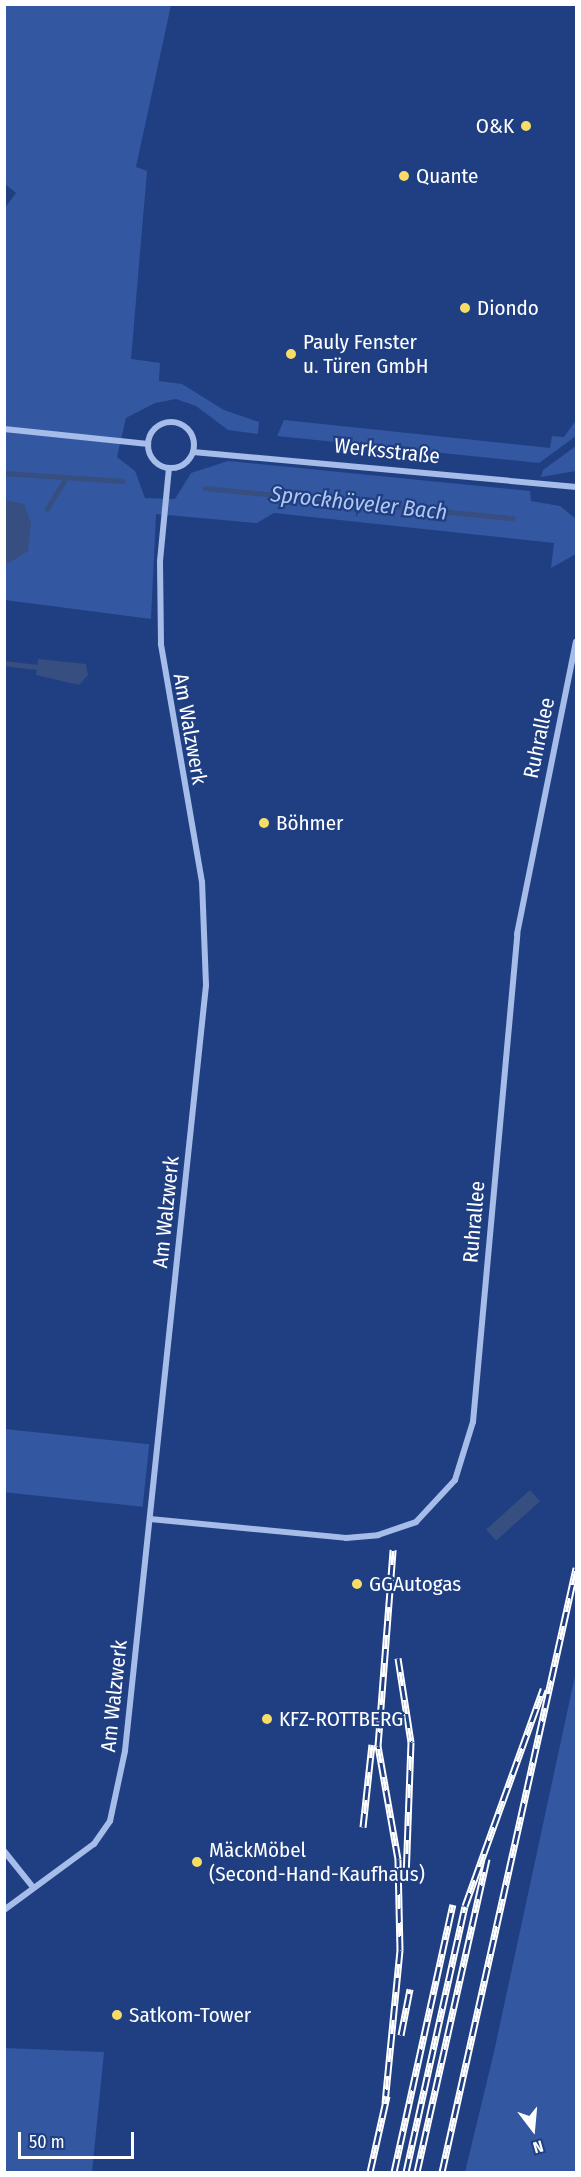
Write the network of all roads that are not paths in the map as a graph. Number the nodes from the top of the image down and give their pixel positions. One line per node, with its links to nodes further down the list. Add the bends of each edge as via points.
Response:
1 (4, 429): 2 (street)
2 (148, 444): 3 (street, via 154,429 175,422 193,436); 4 (street, via 154,460)
3 (193, 452): 4 (street, via 184,464); 5 (street, Werksstraße)
4 (169, 468): 7 (street, Am Walzwerk, via 160,561 161,644 202,882 206,985)
5 (576, 487)
6 (576, 642): 7 (street, Ruhrallee, via 517,934 473,1422 456,1480 416,1522 378,1535 346,1538)
7 (150, 1519): 9 (street, Am Walzwerk, via 116,1803 94,1844)
8 (4, 1851): 9 (street)
9 (32, 1886): 10 (street, Am Walzwerk)
10 (4, 1910)

